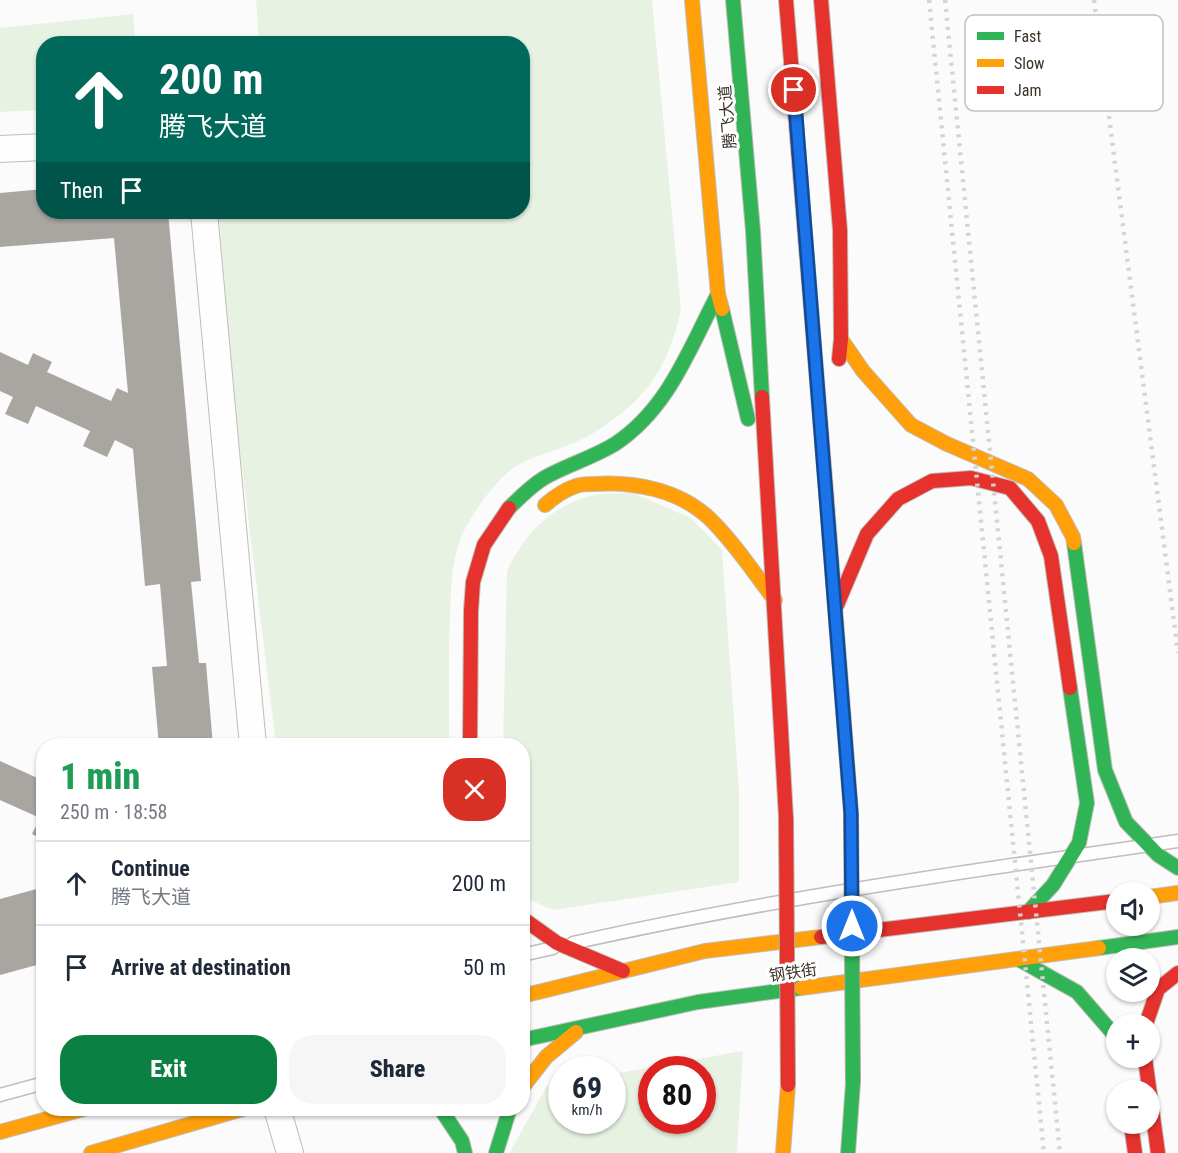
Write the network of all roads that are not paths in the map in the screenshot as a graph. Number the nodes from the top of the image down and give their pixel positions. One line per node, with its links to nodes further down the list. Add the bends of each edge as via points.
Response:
1 (692, 0): 8 (main road)
2 (733, 0): 13 (main road, 腾飞大道, via 753,231)
3 (786, 0): 12 (main road)
4 (821, 0): 9 (main road, via 840,230)
5 (36, 147): 6 (street)
6 (0, 148)
7 (205, 219): 17 (street)
8 (718, 294): 13 (main road); 18 (main road, via 688,358 657,406 629,435 541,480 513,505 483,547 473,592)
9 (841, 339): 10 (main road); 20 (main road, via 863,371 911,425 1028,479 1056,505 1073,537 1105,770 1126,822)
10 (837, 374)
11 (834, 410): 12 (main road)
12 (826, 492): 16 (main road)
13 (767, 497): 15 (main road)
14 (530, 516): 15 (main road, via 576,485 617,482 656,489 708,517)
15 (775, 600): 55 (main road, bridge, via 786,818 788,1085)
16 (835, 609): 21 (main road, via 867,534 898,499 932,481 971,478 1010,488 1038,521 1052,556 1087,803 1079,843); 50 (main road, bridge, via 851,813)
17 (252, 738)
18 (470, 738)
19 (1178, 841): 20 (lane)
20 (1148, 845): 21 (lane); 22 (main road)
21 (1071, 856): 26 (main road, via 1053,885); 29 (lane, via 669,922)
22 (1178, 868)
23 (1178, 893): 24 (main road)
24 (1160, 895)
25 (1106, 902): 26 (main road, 钢铁街)
26 (1028, 912): 32 (main road, 钢铁街, via 705,951)
27 (530, 925): 29 (main road)
28 (1178, 937): 31 (main road, 钢铁街)
29 (563, 946): 30 (lane); 32 (main road)
30 (530, 953)
31 (1018, 959): 36 (main road, via 1077,992); 37 (main road, 钢铁街, via 698,1002)
32 (623, 971): 34 (main road, 钢铁街)
33 (1178, 973): 35 (main road, via 1158,989)
34 (530, 994)
35 (1149, 1014)
36 (1106, 1025)
37 (581, 1028): 38 (main road, 钢铁街); 40 (main road, via 547,1055)
38 (530, 1038)
39 (1146, 1068): 57 (main road)
40 (530, 1075)
41 (36, 1085): 42 (lane)
42 (0, 1095)
43 (58, 1116): 48 (main road)
44 (218, 1116): 51 (main road)
45 (279, 1116): 52 (street)
46 (445, 1116): 53 (main road)
47 (508, 1116): 54 (main road)
48 (0, 1132)
49 (1132, 1134): 56 (main road)
50 (850, 1150)
51 (90, 1153)
52 (290, 1153)
53 (465, 1153)
54 (496, 1153)
55 (783, 1153)
56 (1135, 1153)
57 (1158, 1153)

